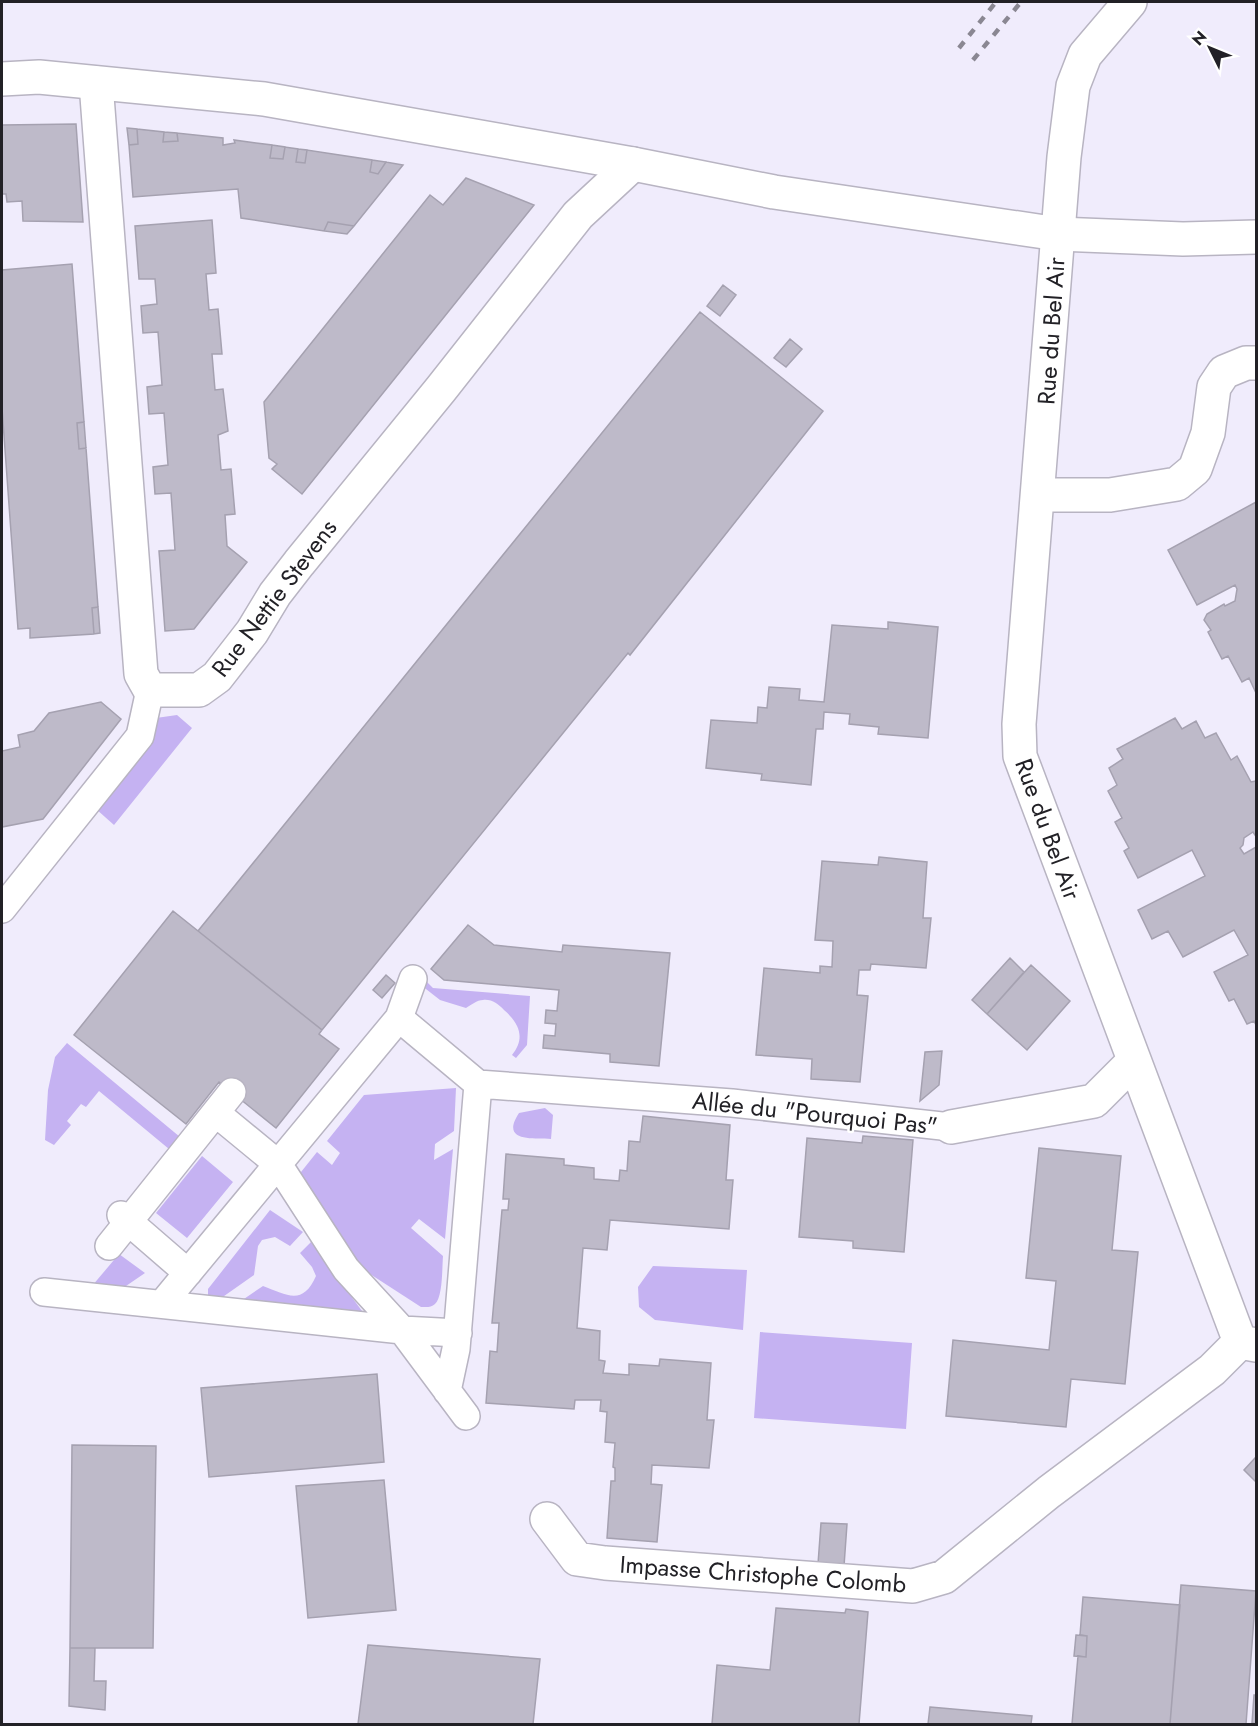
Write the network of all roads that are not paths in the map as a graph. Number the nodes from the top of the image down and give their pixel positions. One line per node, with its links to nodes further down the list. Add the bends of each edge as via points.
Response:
1 (1130, 2): 5 (street, Rue du Bel Air, via 1085,55 1073,86)
2 (2, 79): 3 (street, via 39,77)
3 (96, 83): 4 (street, via 264,99); 9 (street, via 141,674)
4 (633, 164): 5 (street, via 774,192); 9 (street, Rue Nettie Stevens, via 578,215 299,562 217,677 199,690)
5 (1058, 234): 6 (street, via 1183,239); 8 (street, Rue du Bel Air)
6 (1257, 237)
7 (1257, 363): 8 (street, via 1224,372 1214,387 1208,433 1195,469 1177,484 1110,495)
8 (1039, 495): 13 (street, Rue du Bel Air, via 1019,724 1020,756)
9 (150, 690): 10 (street, via 140,736)
10 (2, 909)
11 (413, 979): 12 (street)
12 (399, 1018): 14 (street); 16 (street)
13 (1134, 1061): 15 (street, Allée du "Pourquoi Pas", via 1094,1101); 24 (street, Rue du Bel Air)
14 (478, 1084): 15 (street, Allée du "Pourquoi Pas", via 732,1103); 23 (street)
15 (951, 1127)
16 (278, 1164): 17 (street, via 224,1103); 19 (street); 22 (street, via 346,1269)
17 (124, 1218): 18 (street); 19 (street)
18 (109, 1246)
19 (188, 1273): 21 (street)
20 (44, 1292): 21 (street)
21 (162, 1304): 22 (street)
22 (402, 1330): 23 (street); 25 (street)
23 (458, 1333): 25 (street)
24 (1248, 1344): 27 (street, Impasse Christophe Colomb, via 1049,1492 944,1577 913,1587 577,1560)
25 (447, 1391): 26 (street)
26 (466, 1416)
27 (547, 1520)

